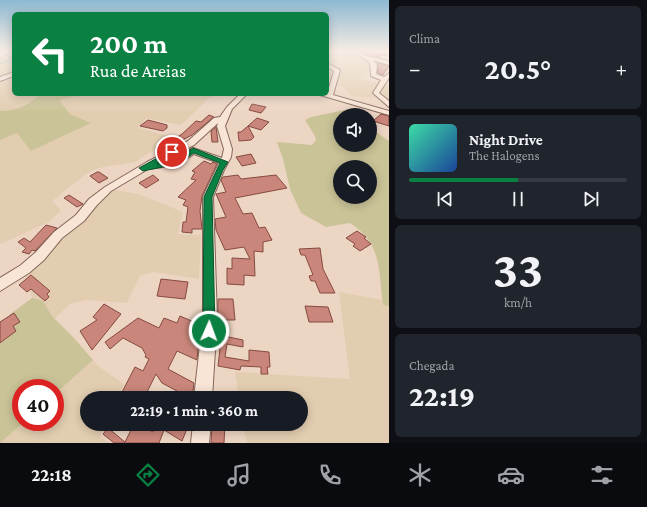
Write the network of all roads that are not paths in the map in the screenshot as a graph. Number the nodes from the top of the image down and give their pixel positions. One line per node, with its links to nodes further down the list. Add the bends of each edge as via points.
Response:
1 (337, 72): 6 (street)
2 (375, 72): 4 (street, via 373,75)
3 (12, 75): 5 (street)
4 (387, 77): 8 (street, via 376,93)
5 (2, 78)
6 (330, 95): 9 (street)
7 (241, 96): 10 (street)
8 (389, 105)
9 (389, 113)
10 (223, 119): 11 (street, via 222,126 228,149); 12 (street, via 217,120 191,143)
11 (224, 162): 12 (street, via 193,151 169,164); 14 (street, via 208,197 210,319)
12 (143, 168): 13 (street, via 108,189 80,218 58,235 35,261)
13 (0, 285)
14 (205, 391)
15 (201, 431): 16 (street)
16 (200, 443)

